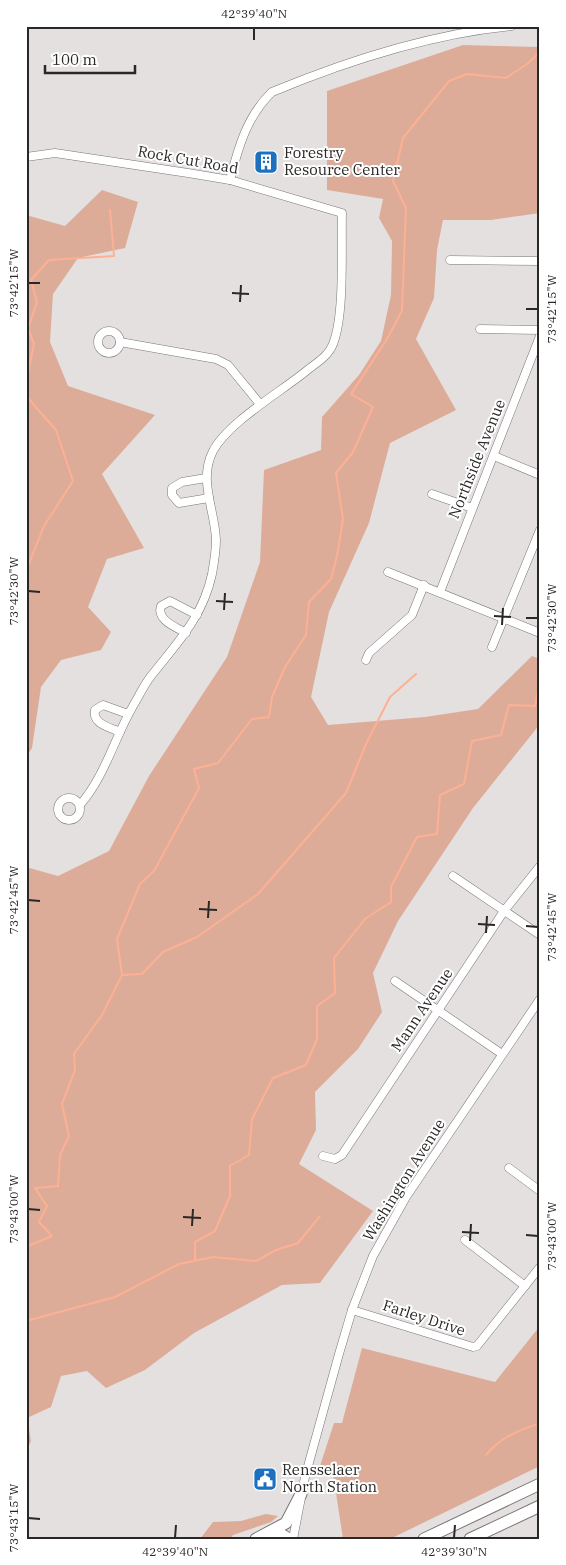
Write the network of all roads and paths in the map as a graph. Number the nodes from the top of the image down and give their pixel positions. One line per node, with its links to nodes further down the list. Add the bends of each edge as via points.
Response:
1 (512, 26): 3 (street, via 397,47 272,92 260,104 247,127)
2 (26, 157): 3 (street, Rock Cut Road, via 55,153)
3 (230, 180): 10 (street, Rock Cut Road, via 342,213 339,318 333,346 294,382)
4 (450, 260): 5 (street)
5 (540, 261)
6 (480, 329): 7 (street)
7 (540, 330)
8 (540, 336): 11 (street, Northside Avenue)
9 (120, 342): 10 (street, via 216,359 228,366)
10 (260, 404): 13 (street, via 221,439 208,463)
11 (494, 456): 12 (street); 16 (street, Northside Avenue)
12 (540, 475)
13 (206, 478): 15 (street); 15 (street, via 177,484 172,488 172,495 179,503)
14 (432, 494): 16 (street)
15 (209, 498): 21 (street, via 216,540 214,560 206,595)
16 (472, 508): 20 (street, Northside Avenue)
17 (540, 530): 22 (street)
18 (388, 572): 19 (street)
19 (424, 586): 20 (street); 26 (street, via 412,615 369,653)
20 (440, 592): 22 (street)
21 (197, 615): 23 (street); 23 (street, via 170,601 160,606 162,618)
22 (504, 617): 24 (street); 25 (street)
23 (186, 633): 27 (street, via 150,678)
24 (540, 633)
25 (492, 647)
26 (366, 660)
27 (128, 714): 28 (street); 28 (street, via 103,705 95,710 94,717 98,722)
28 (120, 732): 29 (street, via 99,779)
29 (80, 805)
30 (540, 866): 32 (street, Mann Avenue)
31 (453, 876): 32 (street)
32 (504, 911): 33 (street); 36 (street, Mann Avenue)
33 (540, 935)
34 (395, 981): 36 (street)
35 (540, 999): 37 (street, Washington Avenue)
36 (438, 1011): 37 (street); 38 (street, Mann Avenue, via 342,1154 335,1159)
37 (502, 1054): 44 (street, Washington Avenue, via 392,1220 373,1256)
38 (323, 1156)
39 (509, 1168): 40 (street)
40 (540, 1191)
41 (465, 1240): 43 (street)
42 (540, 1267): 43 (street, Farley Drive)
43 (525, 1286): 44 (street, Farley Drive, via 473,1347)
44 (352, 1310): 46 (street, Washington Avenue)
45 (540, 1484): 51 (highway)
46 (301, 1494): 48 (highway, via 286,1523); 50 (street, Washington Avenue)
47 (540, 1506): 52 (highway)
48 (259, 1537): 49 (highway, via 279,1533)
49 (289, 1539)
50 (293, 1539)
51 (424, 1539)
52 (470, 1539)

